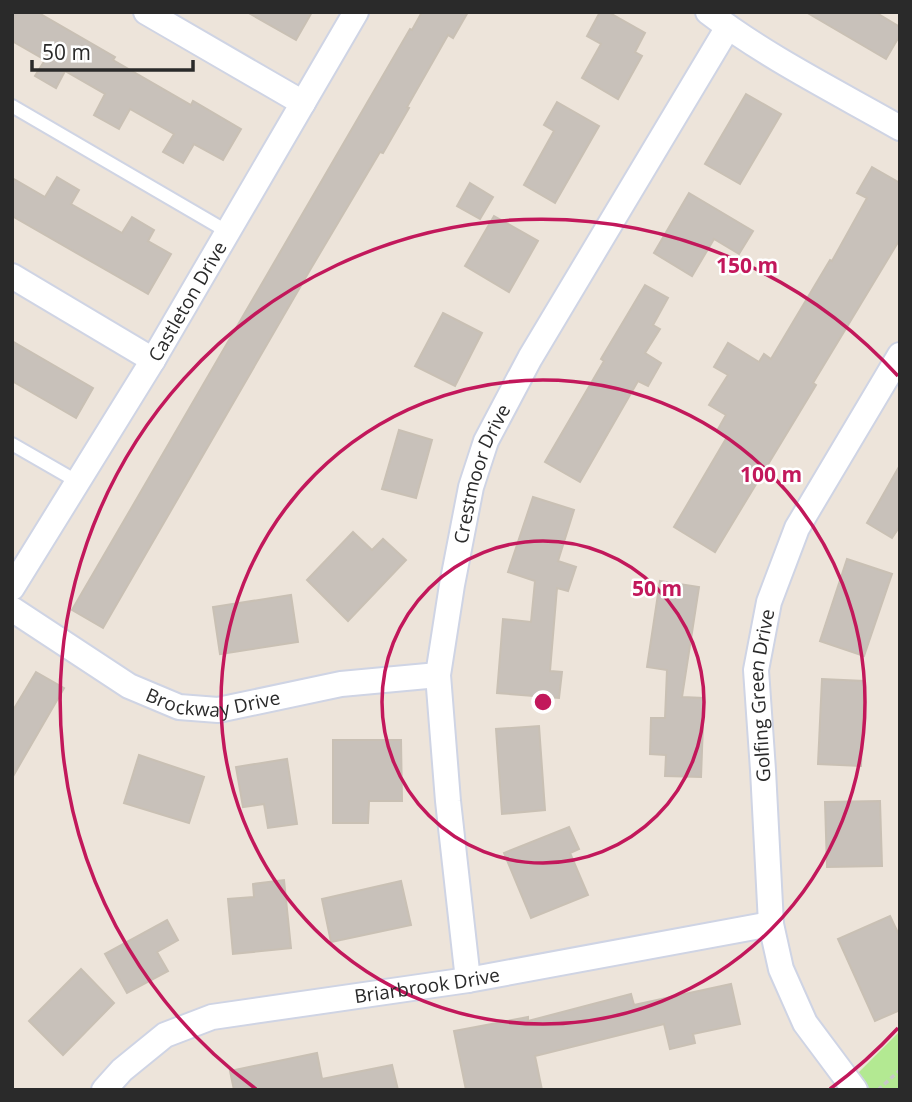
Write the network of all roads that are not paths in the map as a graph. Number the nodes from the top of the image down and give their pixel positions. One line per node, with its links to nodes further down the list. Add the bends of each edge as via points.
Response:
1 (146, 12): 4 (street)
2 (356, 12): 4 (street, Castleton Drive)
3 (718, 20): 6 (street); 15 (street, Crestmoor Drive, via 486,441 471,488)
4 (303, 103): 7 (street, Castleton Drive)
5 (12, 106): 7 (lane)
6 (900, 128)
7 (228, 232): 10 (street, Castleton Drive)
8 (12, 276): 10 (street)
9 (900, 355): 16 (street, Golfing Green Drive, via 797,528 766,614 756,670)
10 (153, 360): 12 (street, Castleton Drive)
11 (12, 444): 12 (lane)
12 (78, 482): 13 (street, Castleton Drive)
13 (12, 588)
14 (12, 609): 15 (street, Brockway Drive, via 129,686 178,706 218,710 341,684)
15 (438, 675): 17 (street, Crestmoor Drive)
16 (771, 924): 17 (street, Briarbrook Drive); 19 (street, Golfing Green Drive, via 781,969 805,1023)
17 (468, 980): 18 (street, Briarbrook Drive, via 212,1017 164,1035)
18 (104, 1090)
19 (855, 1090)

